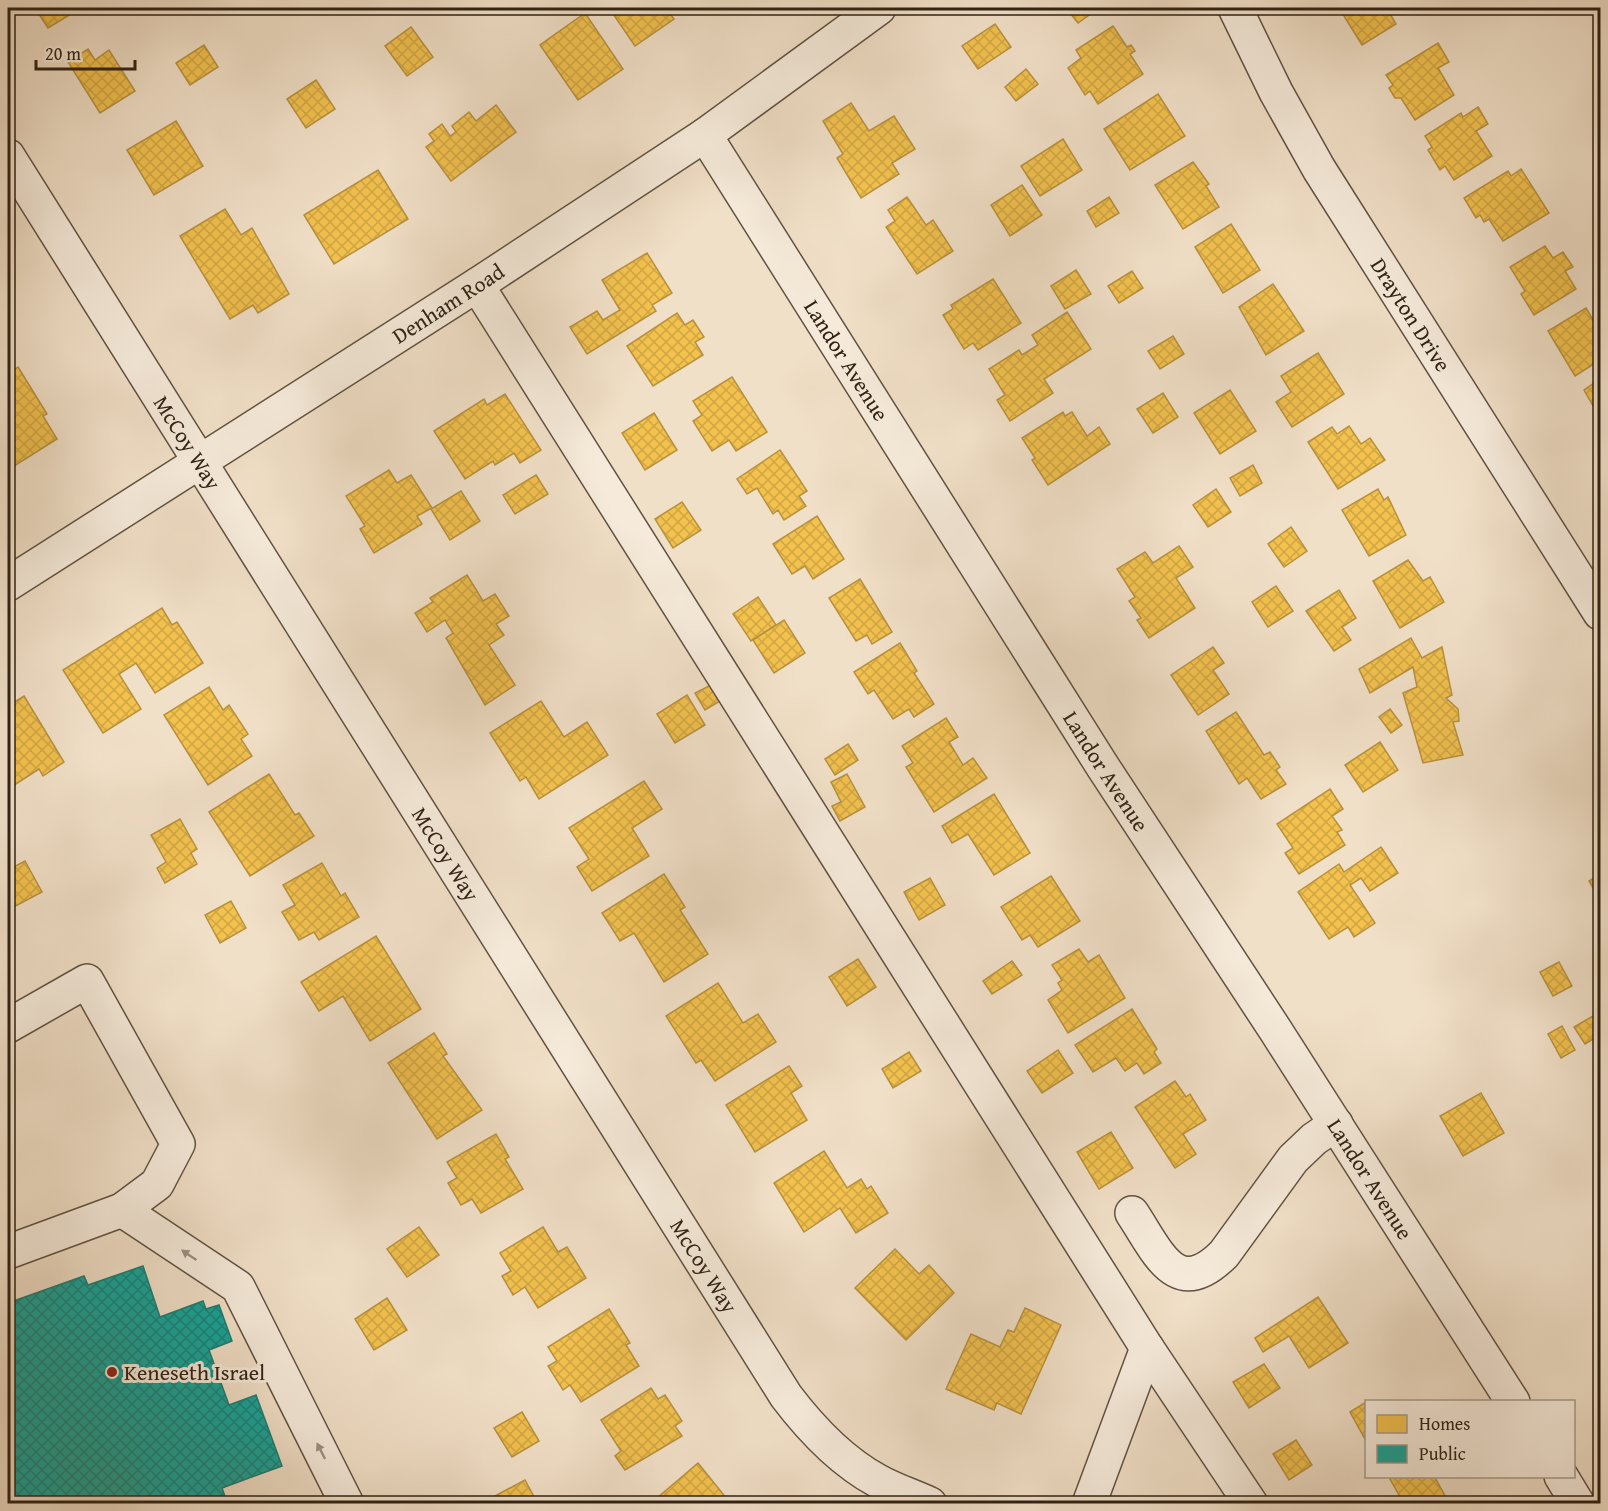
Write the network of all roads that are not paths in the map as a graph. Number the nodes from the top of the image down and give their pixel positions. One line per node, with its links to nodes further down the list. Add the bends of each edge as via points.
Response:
1 (879, 8): 3 (street, Denham Road)
2 (1235, 8): 8 (street, Drayton Drive, via 1319,169)
3 (705, 135): 5 (street, Denham Road); 10 (street, Landor Avenue, via 1103,768)
4 (8, 156): 6 (street, McCoy Way)
5 (477, 285): 6 (street, Denham Road); 14 (street)
6 (201, 463): 7 (street, Denham Road); 18 (street, McCoy Way, via 786,1396 849,1462 878,1481)
7 (8, 584)
8 (1600, 613)
9 (8, 1026): 11 (street, via 87,981 178,1144 157,1184)
10 (1336, 1124): 12 (street, via 1301,1149 1224,1254 1196,1275 1173,1270); 15 (street, Landor Avenue)
11 (122, 1209): 13 (street); 17 (street, one-way to 11, via 238,1287)
12 (1132, 1213)
13 (8, 1252)
14 (1147, 1348): 19 (street); 20 (street)
15 (1512, 1400)
16 (1562, 1478): 21 (street)
17 (347, 1503)
18 (930, 1503)
19 (1089, 1503)
20 (1251, 1503)
21 (1578, 1503)

